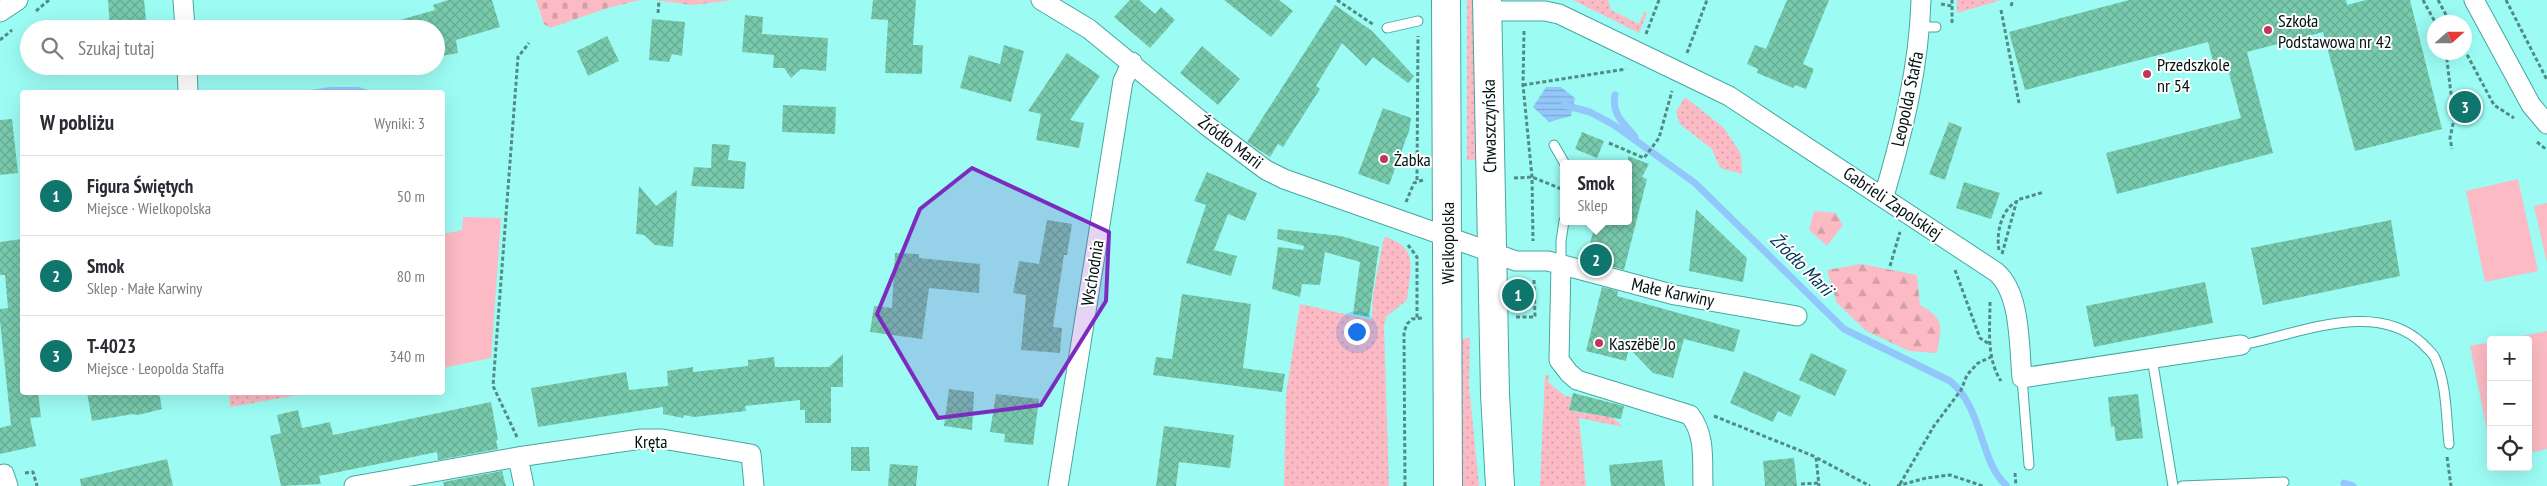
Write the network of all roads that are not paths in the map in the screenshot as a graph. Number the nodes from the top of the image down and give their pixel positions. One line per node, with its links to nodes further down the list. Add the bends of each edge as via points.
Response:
1 (18, 0): 8 (street)
2 (183, 0): 9 (street)
3 (1041, 0): 12 (street, Źródło Marii, via 1089,29)
4 (1446, 0): 20 (main road, Wielkopolska)
5 (1921, 0): 18 (street, Leopolda Staffa, via 1928,27)
6 (2474, 0): 15 (street, via 2531,105)
7 (1487, 6): 18 (street, Gabrieli Zapolskiej, via 1559,14 1729,96); 21 (main road, Chwaszczyńska)
8 (0, 12)
9 (184, 20)
10 (1418, 21): 11 (lane)
11 (1387, 28)
12 (1132, 62): 20 (street, Źródło Marii, via 1266,170); 34 (street, Wschodnia, via 1123,82)
13 (187, 75): 14 (street)
14 (188, 90)
15 (2547, 124)
16 (1554, 145): 17 (lane)
17 (1563, 160)
18 (1884, 196): 26 (street, Gabrieli Zapolskiej, via 1996,272 2007,284 2013,298)
19 (1563, 225): 22 (lane)
20 (1447, 237): 21 (street, Źródło Marii); 35 (main road, Wielkopolska)
21 (1492, 252): 22 (street, Małe Karwiny, via 1516,261); 36 (main road)
22 (1561, 264): 23 (street, Małe Karwiny, via 1675,294); 37 (street, via 1559,360 1577,380 1690,415 1702,438)
23 (1797, 316)
24 (2241, 345): 25 (street); 27 (lane, via 2348,322 2373,322 2410,332 2434,356 2443,380)
25 (2152, 358): 26 (street); 38 (lane)
26 (2022, 378): 29 (lane)
27 (2449, 444)
28 (518, 457): 31 (street, Kręta); 32 (street); 33 (street, Kręta, via 641,439 662,440 752,454)
29 (2029, 465)
30 (2284, 482): 39 (lane)
31 (354, 486)
32 (524, 486)
33 (754, 486)
34 (1058, 486)
35 (1448, 486)
36 (1500, 486)
37 (1703, 486)
38 (2173, 486)
39 (2182, 486)

